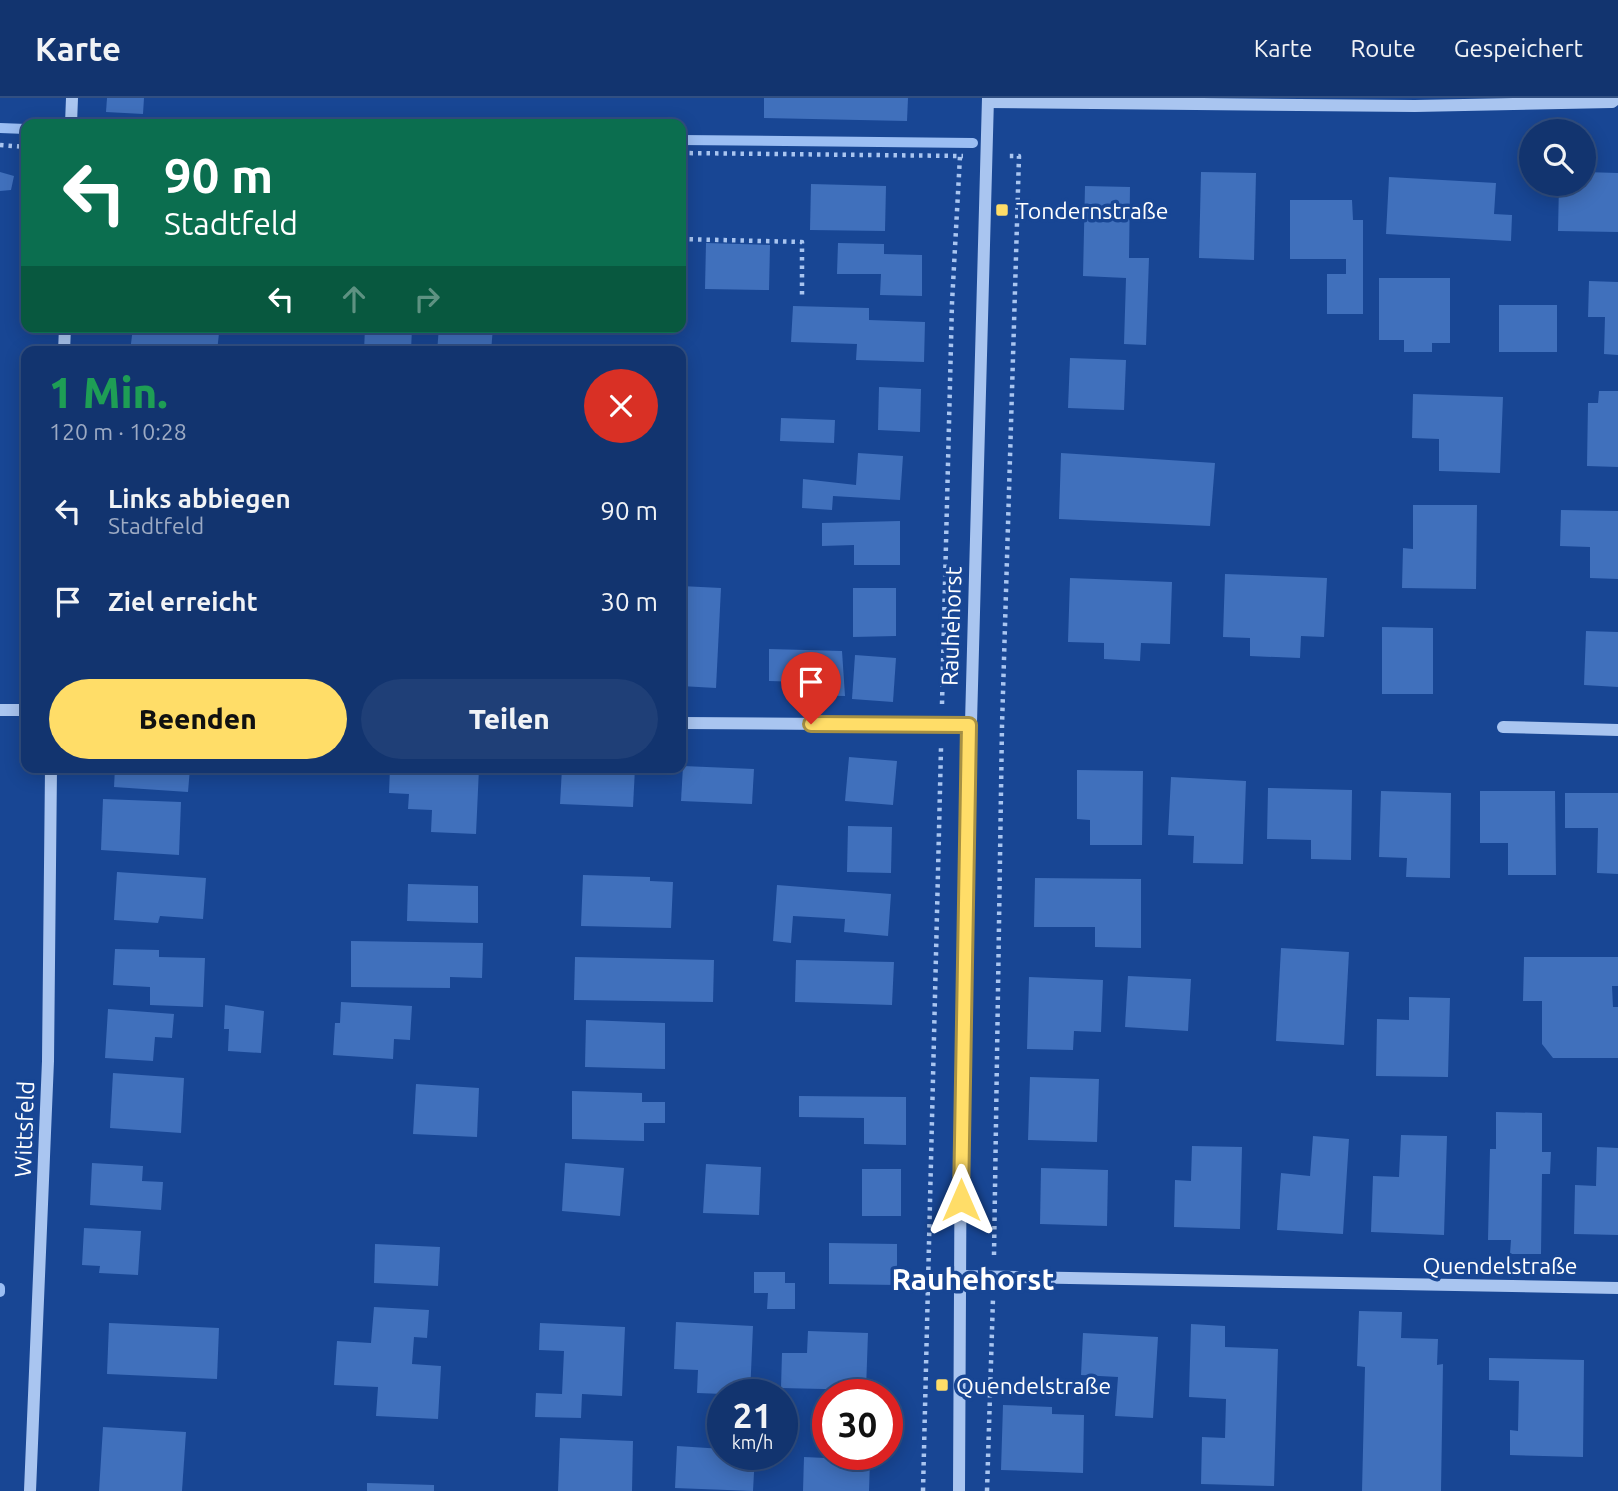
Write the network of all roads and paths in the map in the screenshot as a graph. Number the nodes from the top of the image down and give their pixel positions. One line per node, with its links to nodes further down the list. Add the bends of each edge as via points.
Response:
1 (72, 98): 4 (street)
2 (1617, 98): 3 (street, via 1612,102 1415,106)
3 (988, 100): 15 (street, Rauhehorst)
4 (71, 119)
5 (0, 145): 6 (path)
6 (21, 147)
7 (686, 153): 14 (path, via 960,156)
8 (1019, 156): 20 (path, via 1001,768)
9 (686, 239): 10 (path, via 802,242)
10 (802, 295)
11 (0, 710): 12 (street)
12 (21, 710)
13 (686, 723): 14 (street)
14 (941, 725): 15 (street); 23 (path)
15 (969, 725): 19 (street, Rauhehorst)
16 (1503, 727): 17 (street)
17 (1618, 730)
18 (51, 773): 22 (street, Wittsfeld, via 48,1073)
19 (962, 1276): 20 (street, Quendelstraße); 24 (street, Rauhehorst)
20 (993, 1277): 21 (street, Quendelstraße); 25 (path)
21 (1618, 1288)
22 (30, 1491)
23 (923, 1491)
24 (959, 1491)
25 (987, 1491)

